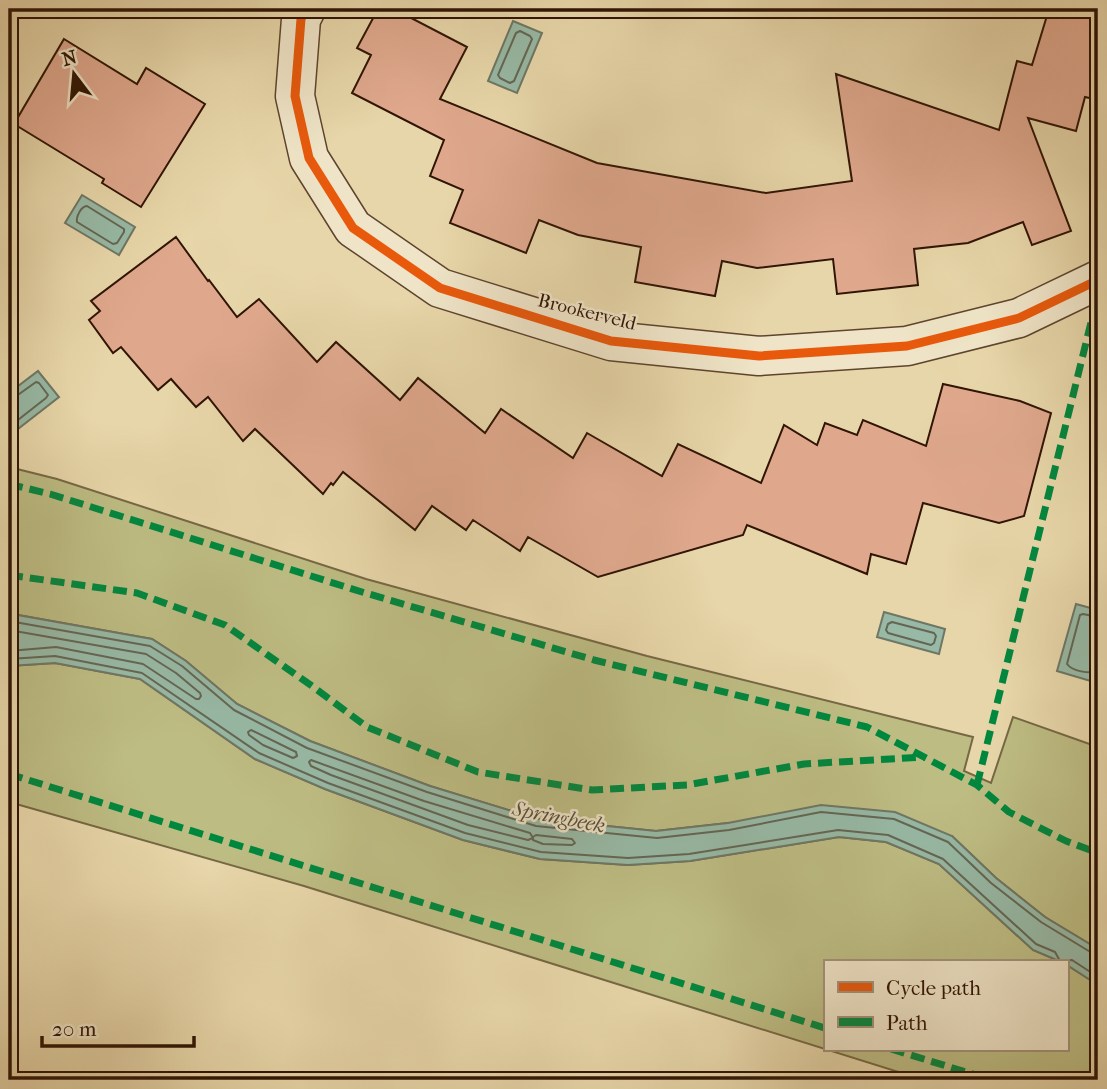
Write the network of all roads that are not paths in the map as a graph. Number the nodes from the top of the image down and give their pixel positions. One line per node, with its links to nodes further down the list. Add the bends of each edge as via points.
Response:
1 (306, 9): 2 (street, Brookerveld, via 301,19 295,96 309,158 353,228 439,288 611,341 759,356 907,346 1019,318)
2 (1098, 280)

